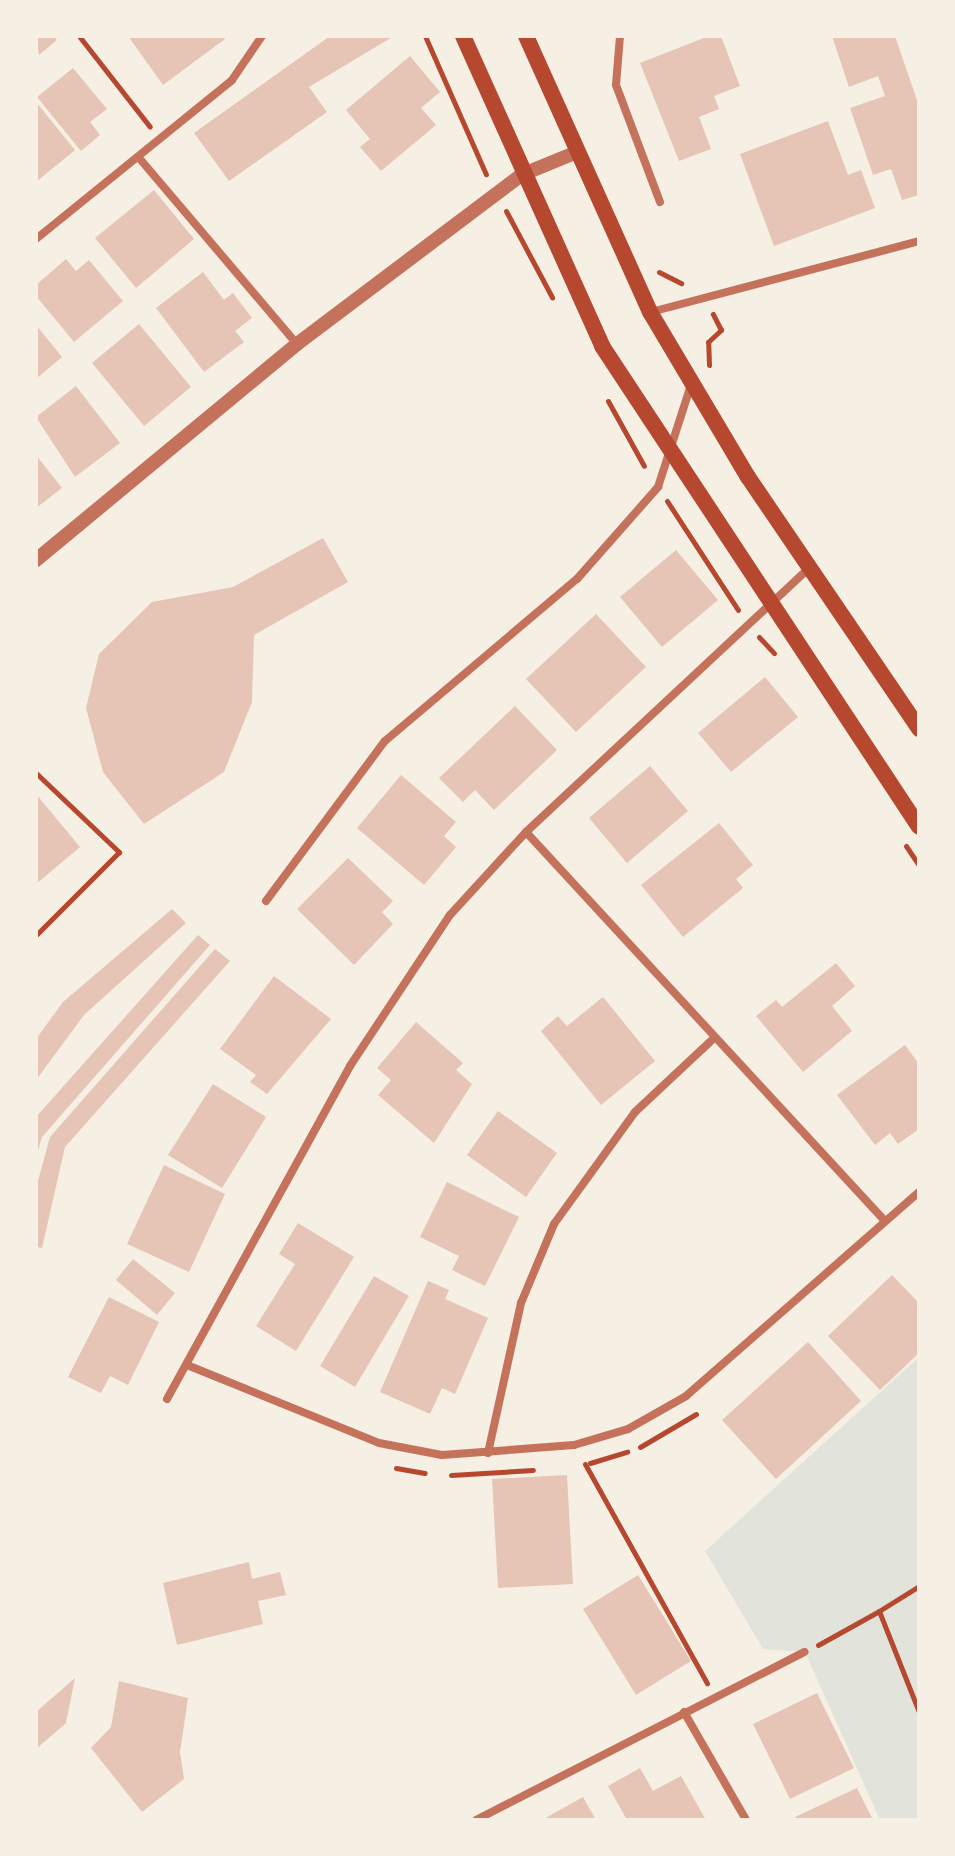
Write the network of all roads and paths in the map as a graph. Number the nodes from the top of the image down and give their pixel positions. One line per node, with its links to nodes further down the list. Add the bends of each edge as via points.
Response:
1 (79, 36): 6 (path)
2 (262, 36): 6 (street, via 232,80)
3 (463, 36): 9 (main road)
4 (526, 36): 7 (main road)
5 (620, 36): 10 (street, via 616,85)
6 (161, 141): 8 (street)
7 (577, 152): 9 (street); 15 (main road)
8 (140, 159): 11 (street); 16 (street)
9 (521, 175): 16 (street); 19 (main road, via 602,346)
10 (660, 202)
11 (36, 239)
12 (919, 241): 14 (street)
13 (652, 266): 14 (path, via 669,281 700,286)
14 (706, 299): 15 (street); 17 (path, via 721,330 708,342)
15 (650, 312): 18 (main road)
16 (297, 344): 20 (street)
17 (715, 377)
18 (691, 384): 19 (street); 21 (main road)
19 (672, 459): 22 (main road); 27 (street, via 658,487 577,579 385,741)
20 (36, 560)
21 (808, 569): 22 (street); 23 (main road)
22 (768, 606): 25 (main road); 26 (street)
23 (919, 729)
24 (36, 773): 28 (path, via 119,852)
25 (919, 827)
26 (526, 832): 29 (street); 32 (street, via 450,915 372,1028)
27 (266, 901)
28 (36, 935)
29 (712, 1040): 31 (street); 34 (street, via 635,1112 554,1224 521,1303)
30 (919, 1192): 31 (street)
31 (885, 1221): 34 (street, via 674,1402 628,1429 574,1445)
32 (187, 1365): 33 (street); 34 (street, via 379,1443 442,1455)
33 (167, 1399)
34 (488, 1453)
35 (585, 1464): 39 (path)
36 (919, 1586): 37 (path)
37 (879, 1611): 38 (path); 41 (path)
38 (805, 1652): 39 (street)
39 (715, 1697): 40 (street)
40 (684, 1712): 42 (street); 43 (street)
41 (919, 1712)
42 (476, 1820)
43 (746, 1820)

